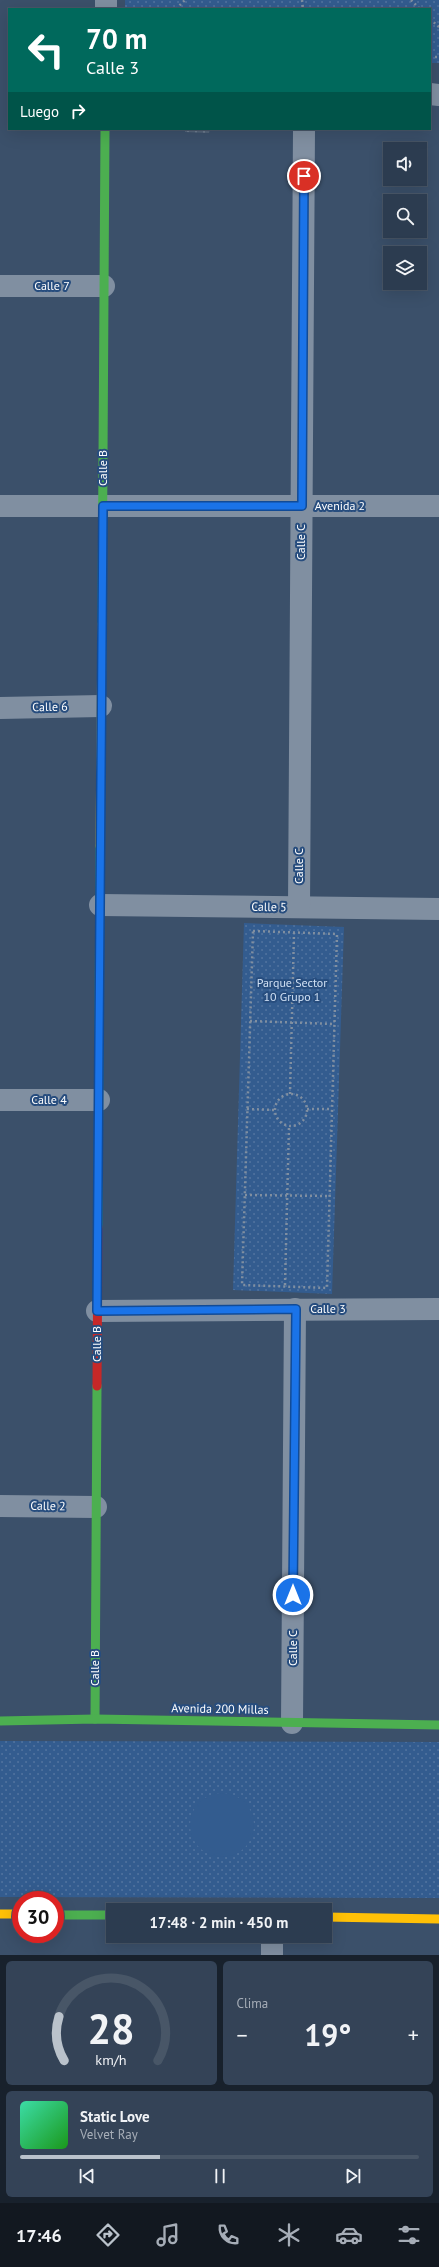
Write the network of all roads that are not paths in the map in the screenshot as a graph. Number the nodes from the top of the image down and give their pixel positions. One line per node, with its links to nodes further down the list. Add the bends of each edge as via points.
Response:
1 (105, 130): 4 (street, Calle B)
2 (304, 130): 7 (street, Calle C)
3 (0, 286): 4 (street, Calle 7)
4 (104, 286): 6 (street, Calle B)
5 (0, 506): 6 (street, Avenida 2)
6 (103, 506): 7 (street, Avenida 2); 9 (street, Calle B)
7 (302, 506): 8 (street, Avenida 2); 12 (street, Calle C)
8 (439, 506)
9 (101, 706): 10 (street, Calle 6); 11 (street, Calle B)
10 (0, 708)
11 (100, 905): 12 (street, Calle 5); 15 (street, Calle B)
12 (297, 907): 13 (street, Calle 5)
13 (439, 909)
14 (0, 1100): 15 (street, Calle 4)
15 (99, 1100): 18 (street, Calle B)
16 (290, 1309): 17 (street, Calle 3); 18 (street, Calle 3); 23 (street, Calle C)
17 (439, 1309)
18 (97, 1311): 20 (street, Calle B)
19 (0, 1506): 20 (street, Calle 2)
20 (96, 1507): 21 (street, Calle B)
21 (94, 1719): 22 (street, Avenida 200 Millas); 23 (street, Avenida 200 Millas)
22 (0, 1721)
23 (292, 1723): 24 (street, Avenida 200 Millas)
24 (439, 1725)
25 (0, 1914): 26 (street)
26 (12, 1914)
27 (64, 1915): 28 (street)
28 (106, 1915)
29 (332, 1917): 30 (street)
30 (439, 1919)
31 (272, 1943): 32 (street)
32 (272, 1955)

